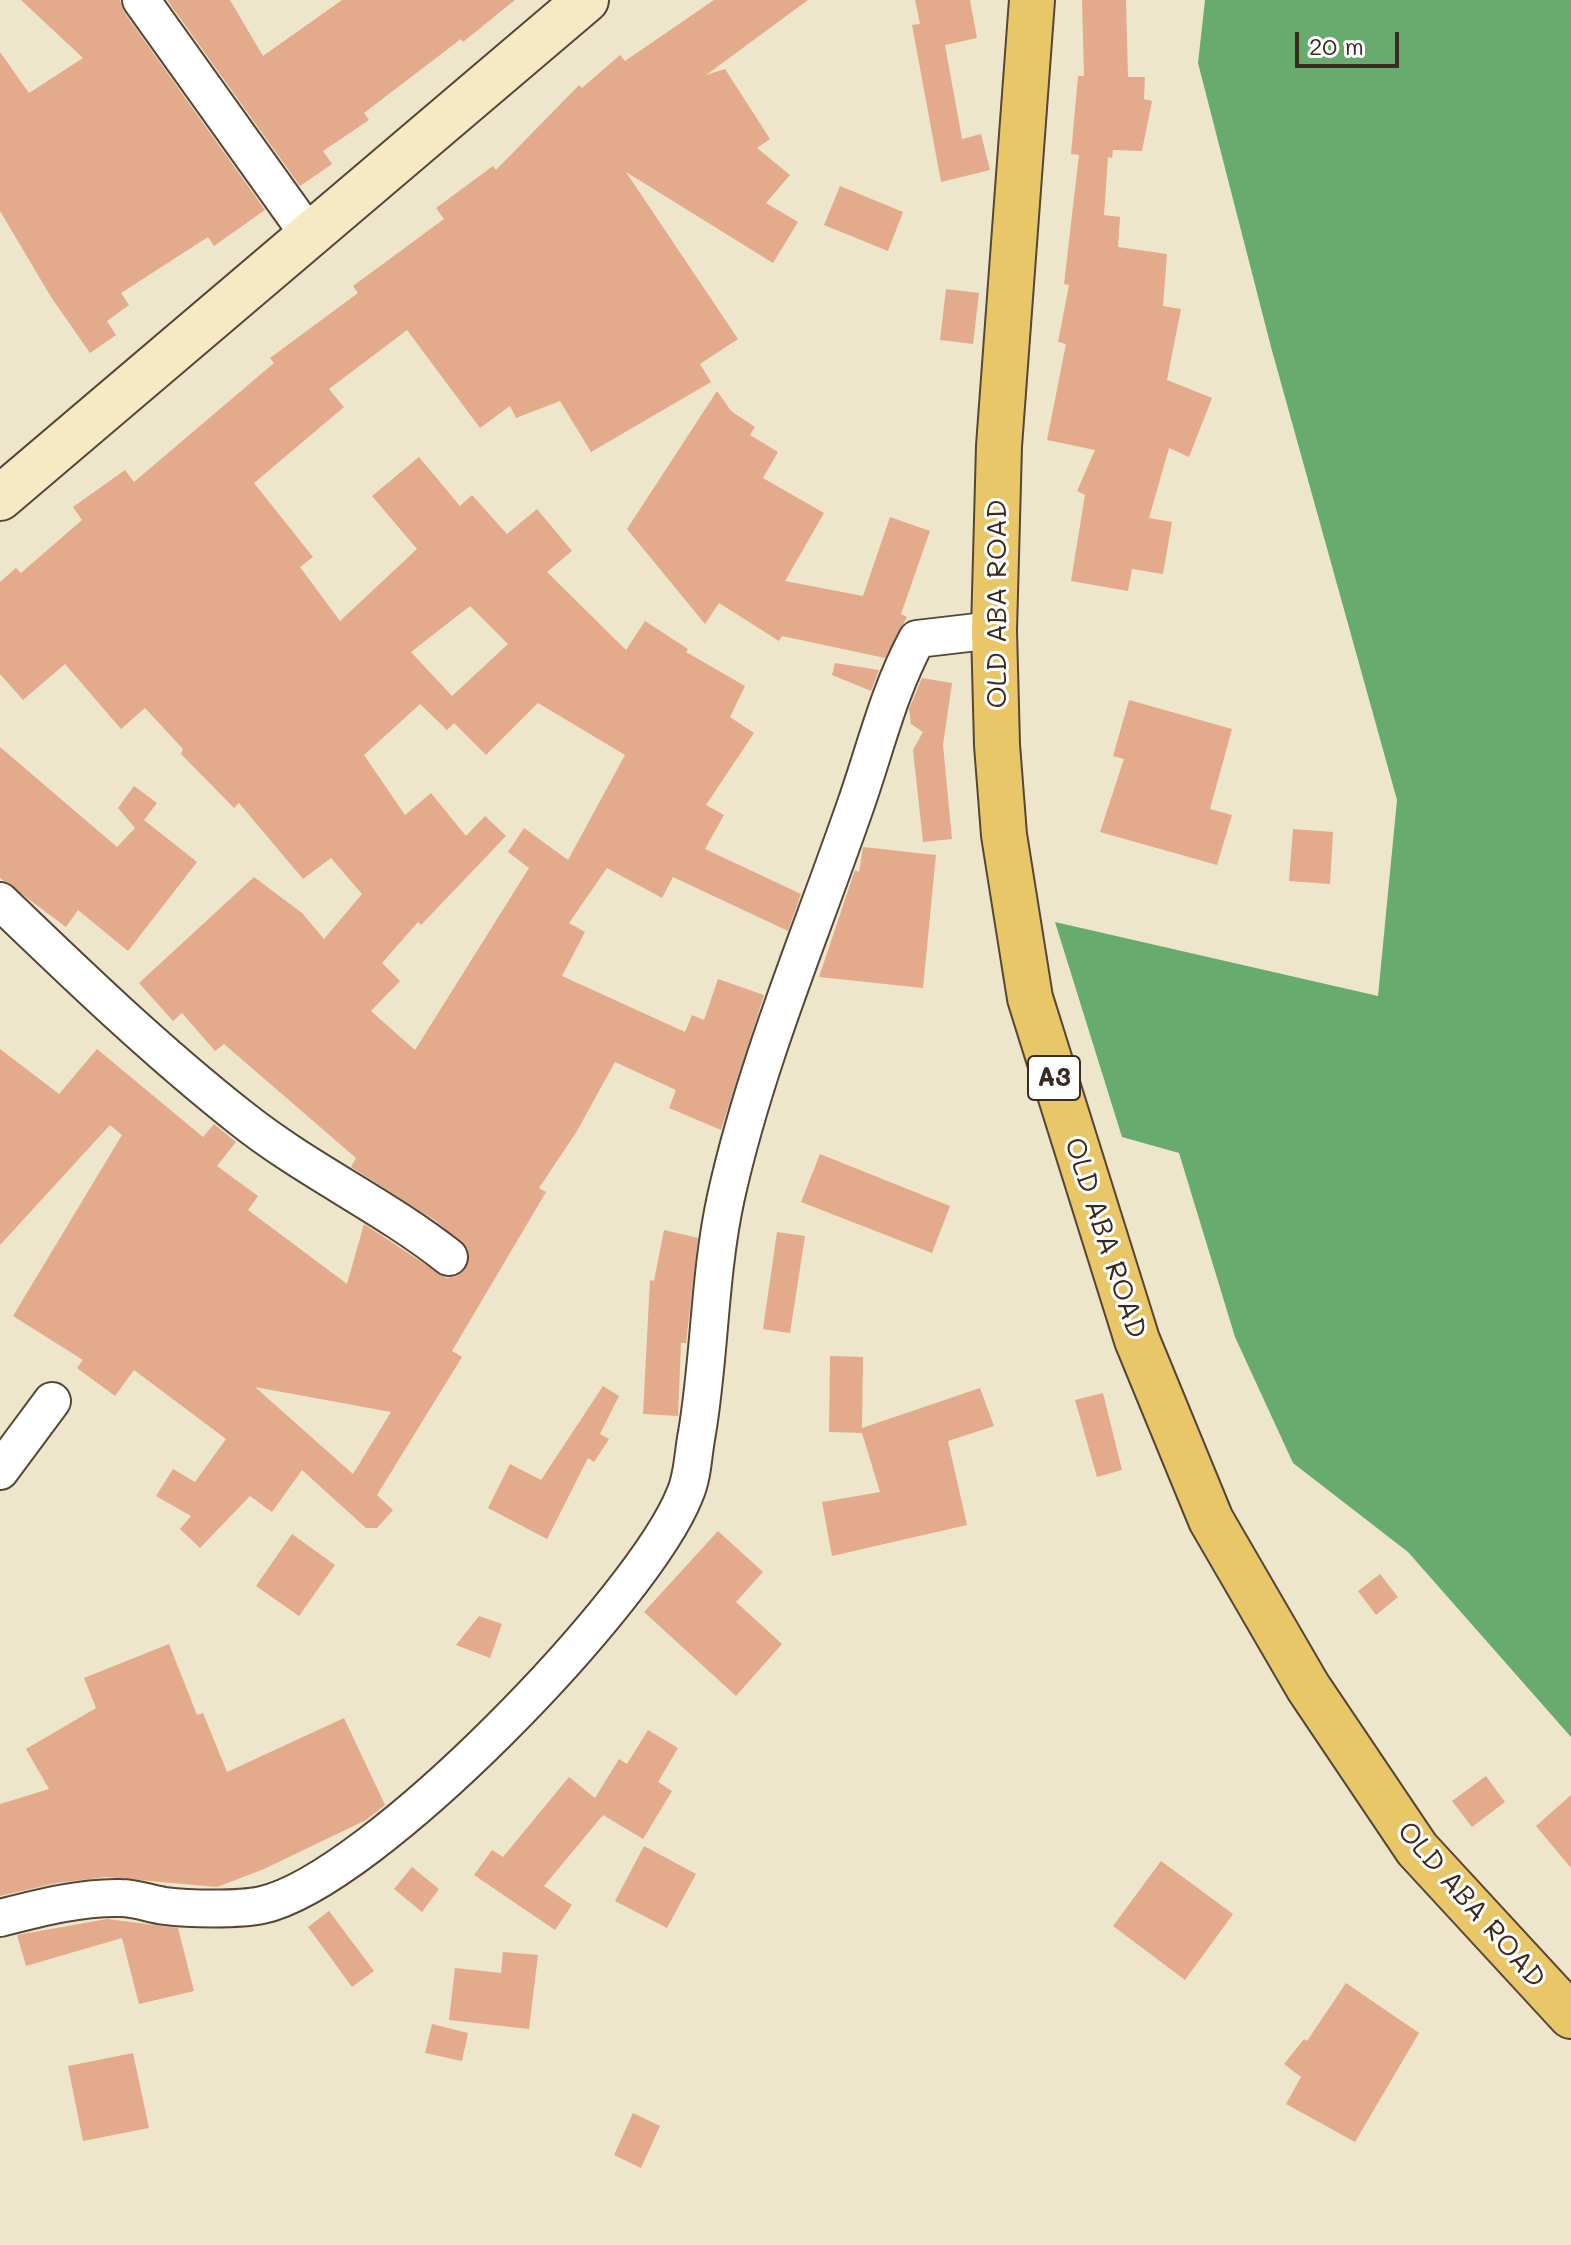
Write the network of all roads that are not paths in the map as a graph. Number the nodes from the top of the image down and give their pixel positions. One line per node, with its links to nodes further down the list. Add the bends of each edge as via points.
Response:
1 (141, 0): 4 (street)
2 (586, 0): 4 (main road)
3 (1032, 0): 6 (main road, OLD ABA ROAD / A3, via 999,446)
4 (309, 235): 5 (main road)
5 (0, 498)
6 (994, 630): 11 (street, via 917,639 893,683 857,802 773,1035 726,1199 687,1492 654,1553 562,1664 462,1766 384,1833 309,1886 261,1906 168,1906 124,1898); 12 (main road, OLD ABA ROAD / A3, via 1004,835 1030,998 1137,1340 1211,1520 1308,1687 1417,1849)
7 (0, 901): 8 (street, via 242,1120 412,1227)
8 (449, 1257)
9 (52, 1401): 10 (street)
10 (0, 1471)
11 (0, 1918)
12 (1571, 2016)

